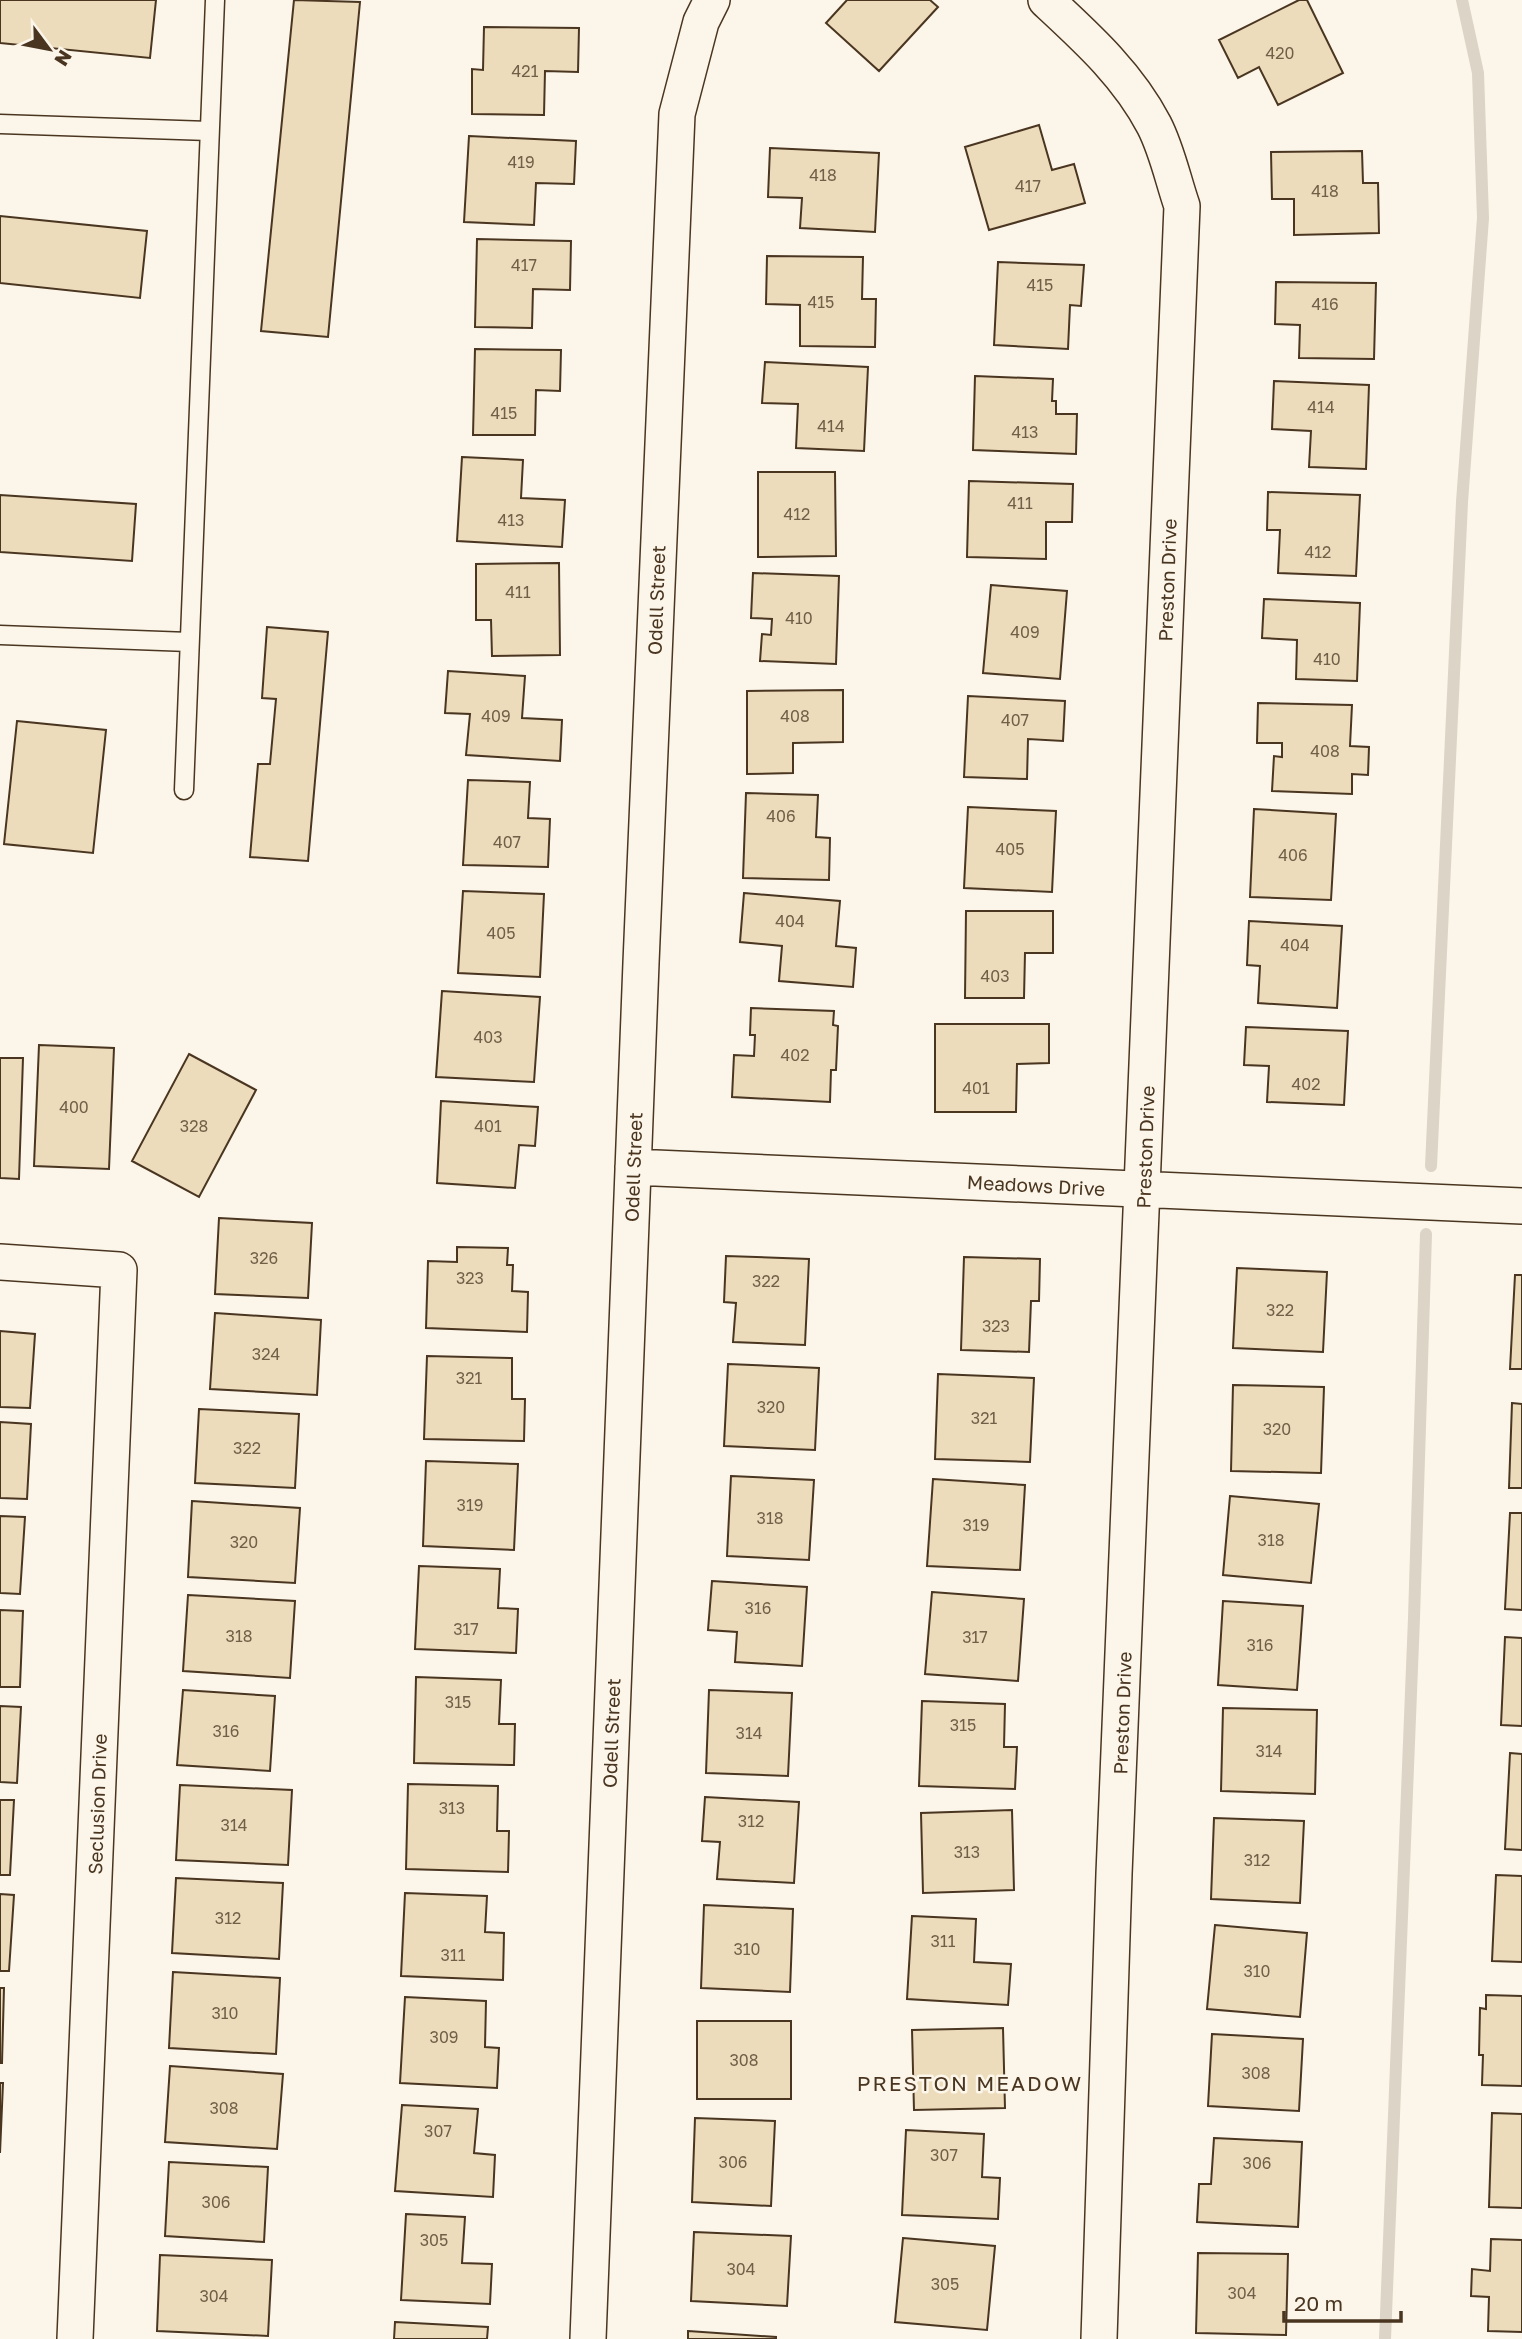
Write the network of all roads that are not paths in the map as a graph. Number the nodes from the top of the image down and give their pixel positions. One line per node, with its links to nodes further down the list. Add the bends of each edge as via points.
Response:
1 (215, 0): 5 (lane)
2 (712, 0): 9 (street, Odell Street, via 701,22 677,114)
3 (1046, 0): 10 (street, Preston Drive, via 1130,84 1155,127 1182,206)
4 (0, 124): 5 (lane)
5 (209, 131): 7 (lane)
6 (0, 635): 7 (lane)
7 (189, 642): 8 (lane)
8 (184, 790)
9 (633, 1167): 10 (street, Meadows Drive); 14 (street, Odell Street)
10 (1143, 1189): 11 (street, Meadows Drive); 15 (street, Preston Drive)
11 (1522, 1206)
12 (0, 1262): 13 (street, Seclusion Drive, via 119,1270)
13 (75, 2339)
14 (588, 2339)
15 (1099, 2339)

